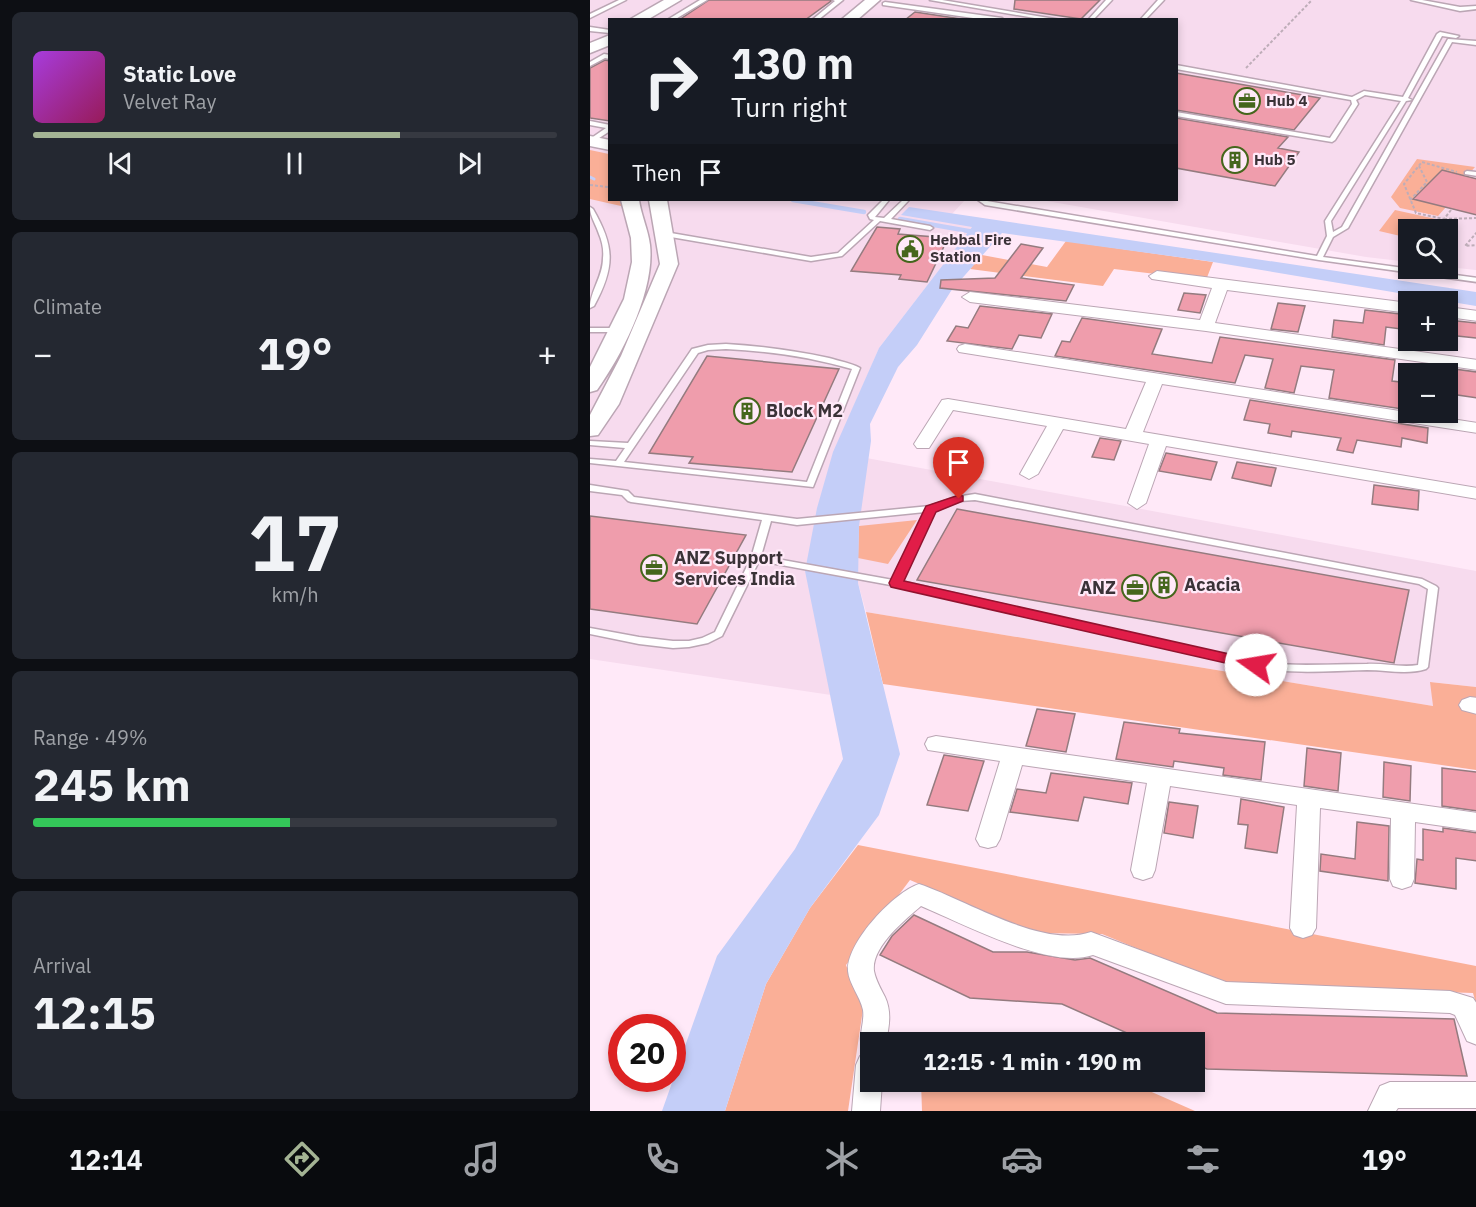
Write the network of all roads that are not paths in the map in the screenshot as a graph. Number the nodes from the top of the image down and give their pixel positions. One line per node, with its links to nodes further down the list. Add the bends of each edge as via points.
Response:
1 (623, 0): 13 (lane)
2 (674, 0): 14 (street)
3 (682, 0): 15 (street)
4 (704, 0): 16 (lane)
5 (836, 0): 17 (lane, via 840,0)
6 (933, 0): 7 (lane)
7 (938, 0): 21 (lane)
8 (1109, 0): 22 (lane)
9 (1160, 0): 23 (lane)
10 (1414, 0): 12 (lane, via 1460,9)
11 (883, 1): 18 (street); 19 (street); 20 (lane)
12 (1476, 7)
13 (590, 16)
14 (640, 18)
15 (650, 18)
16 (673, 18)
17 (817, 18)
18 (852, 18)
19 (868, 18)
20 (989, 18)
21 (1047, 18)
22 (1092, 18)
23 (1144, 18)
24 (590, 29): 26 (lane)
25 (1476, 41): 30 (lane, via 1440,34); 31 (lane, via 1450,40)
26 (603, 46): 27 (lane)
27 (590, 64)
28 (1178, 68): 29 (lane)
29 (1353, 99): 30 (lane, via 1364,93); 32 (lane, via 1355,104 1332,140)
30 (1405, 99): 31 (lane); 49 (lane, via 1328,221)
31 (1418, 102): 49 (lane, via 1345,228)
32 (1178, 114)
33 (590, 123): 34 (lane)
34 (608, 128)
35 (608, 129): 36 (lane)
36 (590, 141): 37 (street)
37 (608, 145)
38 (1467, 173): 39 (lane)
39 (1476, 174)
40 (630, 201): 61 (street, via 641,243 641,266)
41 (658, 201): 48 (street)
42 (885, 201): 46 (lane, via 871,215)
43 (905, 201): 46 (lane)
44 (983, 201): 50 (lane)
45 (590, 209): 55 (lane, via 605,239 608,256 602,285)
46 (883, 220): 47 (lane); 48 (lane, via 840,255 811,259)
47 (930, 228)
48 (665, 234): 68 (street, via 669,264 631,356 608,404)
49 (1330, 236): 50 (lane)
50 (1319, 258): 52 (lane)
51 (1157, 276): 53 (street)
52 (1476, 280)
53 (1221, 285): 56 (street); 59 (street)
54 (970, 297): 59 (street)
55 (590, 306)
56 (1398, 307)
57 (1458, 313): 58 (street)
58 (1476, 316)
59 (1206, 326): 63 (street)
60 (590, 330): 61 (lane)
61 (619, 330): 65 (street)
62 (965, 350): 64 (street)
63 (1476, 365)
64 (1156, 378): 67 (street); 69 (street)
65 (590, 386)
66 (1058, 423): 69 (street); 72 (street, via 948,404); 76 (street)
67 (1476, 428)
68 (590, 430)
69 (1132, 436): 70 (street)
70 (1159, 441): 78 (street); 79 (street)
71 (590, 443): 73 (lane)
72 (923, 444)
73 (630, 446): 75 (lane); 75 (lane, via 695,351 701,348 722,345 856,368 809,485)
74 (590, 461): 75 (lane)
75 (619, 464)
76 (1029, 474)
77 (590, 488): 81 (lane, via 625,494 631,499)
78 (1476, 495)
79 (1137, 503)
80 (931, 509): 81 (lane, via 805,522); 83 (lane); 83 (lane, via 975,497 1428,583 1433,588 1423,667 1272,668)
81 (767, 518): 82 (lane)
82 (756, 558): 83 (lane); 84 (lane, via 719,634 709,640 682,645)
83 (896, 583)
84 (590, 631)
85 (936, 744): 86 (street)
86 (1013, 755): 87 (street); 91 (street)
87 (1160, 776): 88 (street); 92 (street)
88 (1309, 798): 89 (street); 94 (street)
89 (1403, 812): 90 (street); 93 (street)
90 (1476, 822)
91 (988, 839)
92 (1143, 870)
93 (1402, 879)
94 (1302, 928)
95 (874, 1032): 96 (street, via 876,1010 861,960 865,950 919,894 1040,944 1091,944 1226,993 1451,1002 1464,1006)
96 (1476, 1033)
97 (868, 1092): 99 (street)
98 (1476, 1095): 100 (street, via 1390,1095)
99 (866, 1111)
100 (1382, 1111)

